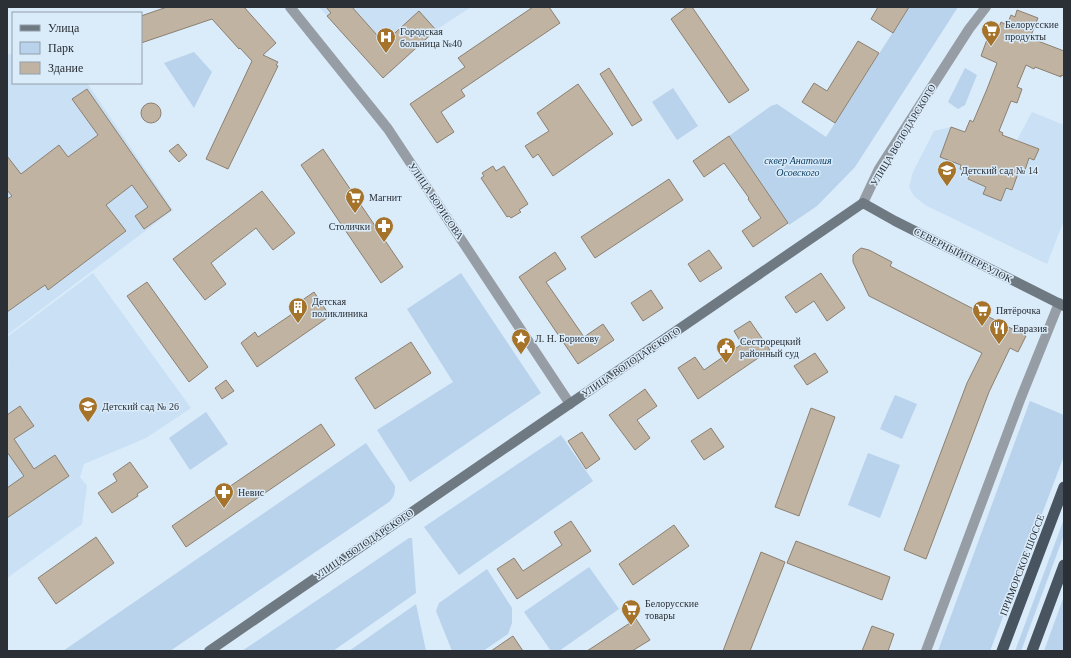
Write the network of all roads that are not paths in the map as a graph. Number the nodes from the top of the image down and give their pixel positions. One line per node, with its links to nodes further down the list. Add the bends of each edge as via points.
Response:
1 (290, 7): 5 (street, УЛИЦА БОРИСОВА, via 388,129)
2 (986, 7): 3 (street, УЛИЦА ВОЛОДАРСКОГО, via 969,29 879,169)
3 (863, 203): 4 (main road, СЕВЕРНЫЙ ПЕРЕУЛОК); 5 (main road, УЛИЦА ВОЛОДАРСКОГО)
4 (1061, 304): 9 (street, via 1020,400)
5 (570, 404): 8 (main road, УЛИЦА ВОЛОДАРСКОГО)
6 (1064, 487): 10 (highway, ПРИМОРСКОЕ ШОССЕ)
7 (1064, 565): 11 (highway)
8 (209, 651)
9 (926, 651)
10 (1002, 651)
11 (1032, 651)

